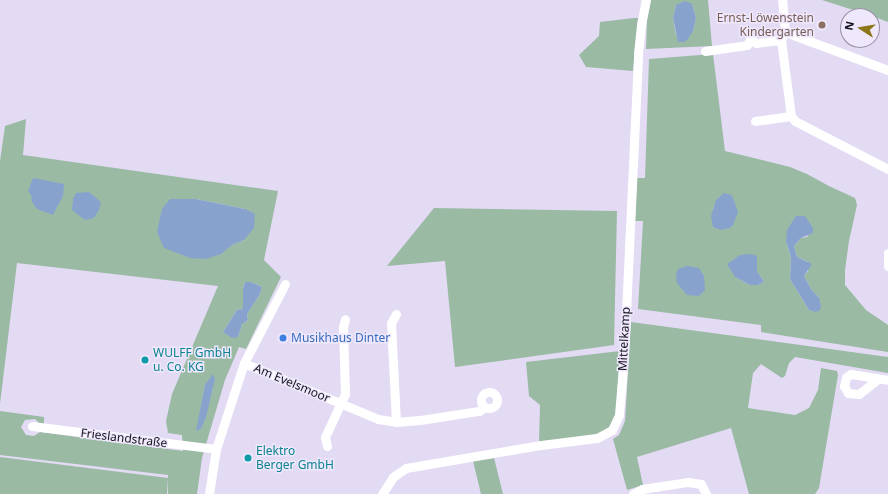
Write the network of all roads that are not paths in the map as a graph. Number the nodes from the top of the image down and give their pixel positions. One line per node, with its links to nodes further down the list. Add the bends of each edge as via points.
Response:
1 (646, 0): 24 (street, Mittelkamp, via 638,54 619,415 612,430 597,438 406,468 393,477)
2 (782, 0): 3 (street)
3 (783, 36): 4 (street, via 756,43 750,39 747,45); 5 (street); 6 (street)
4 (705, 51)
5 (888, 70)
6 (791, 116): 7 (street); 8 (street, via 794,121)
7 (756, 121)
8 (888, 169)
9 (888, 253): 10 (street)
10 (888, 266)
11 (285, 284): 14 (street)
12 (396, 314): 19 (street, via 391,323)
13 (345, 319): 17 (street, Am Evelsmoor, via 345,394)
14 (244, 363): 17 (street, Am Evelsmoor); 22 (street)
15 (878, 379): 16 (street)
16 (888, 380)
17 (341, 403): 19 (street, Am Evelsmoor, via 378,418); 21 (street, Am Evelsmoor, via 325,437)
18 (485, 407): 19 (street, Am Evelsmoor, via 479,411)
19 (396, 422)
20 (32, 426): 22 (street, Frieslandstraße)
21 (327, 446)
22 (216, 449): 23 (street)
23 (209, 494)
24 (382, 494)
25 (633, 494): 26 (street, via 637,490 688,482 701,484)
26 (706, 494)

